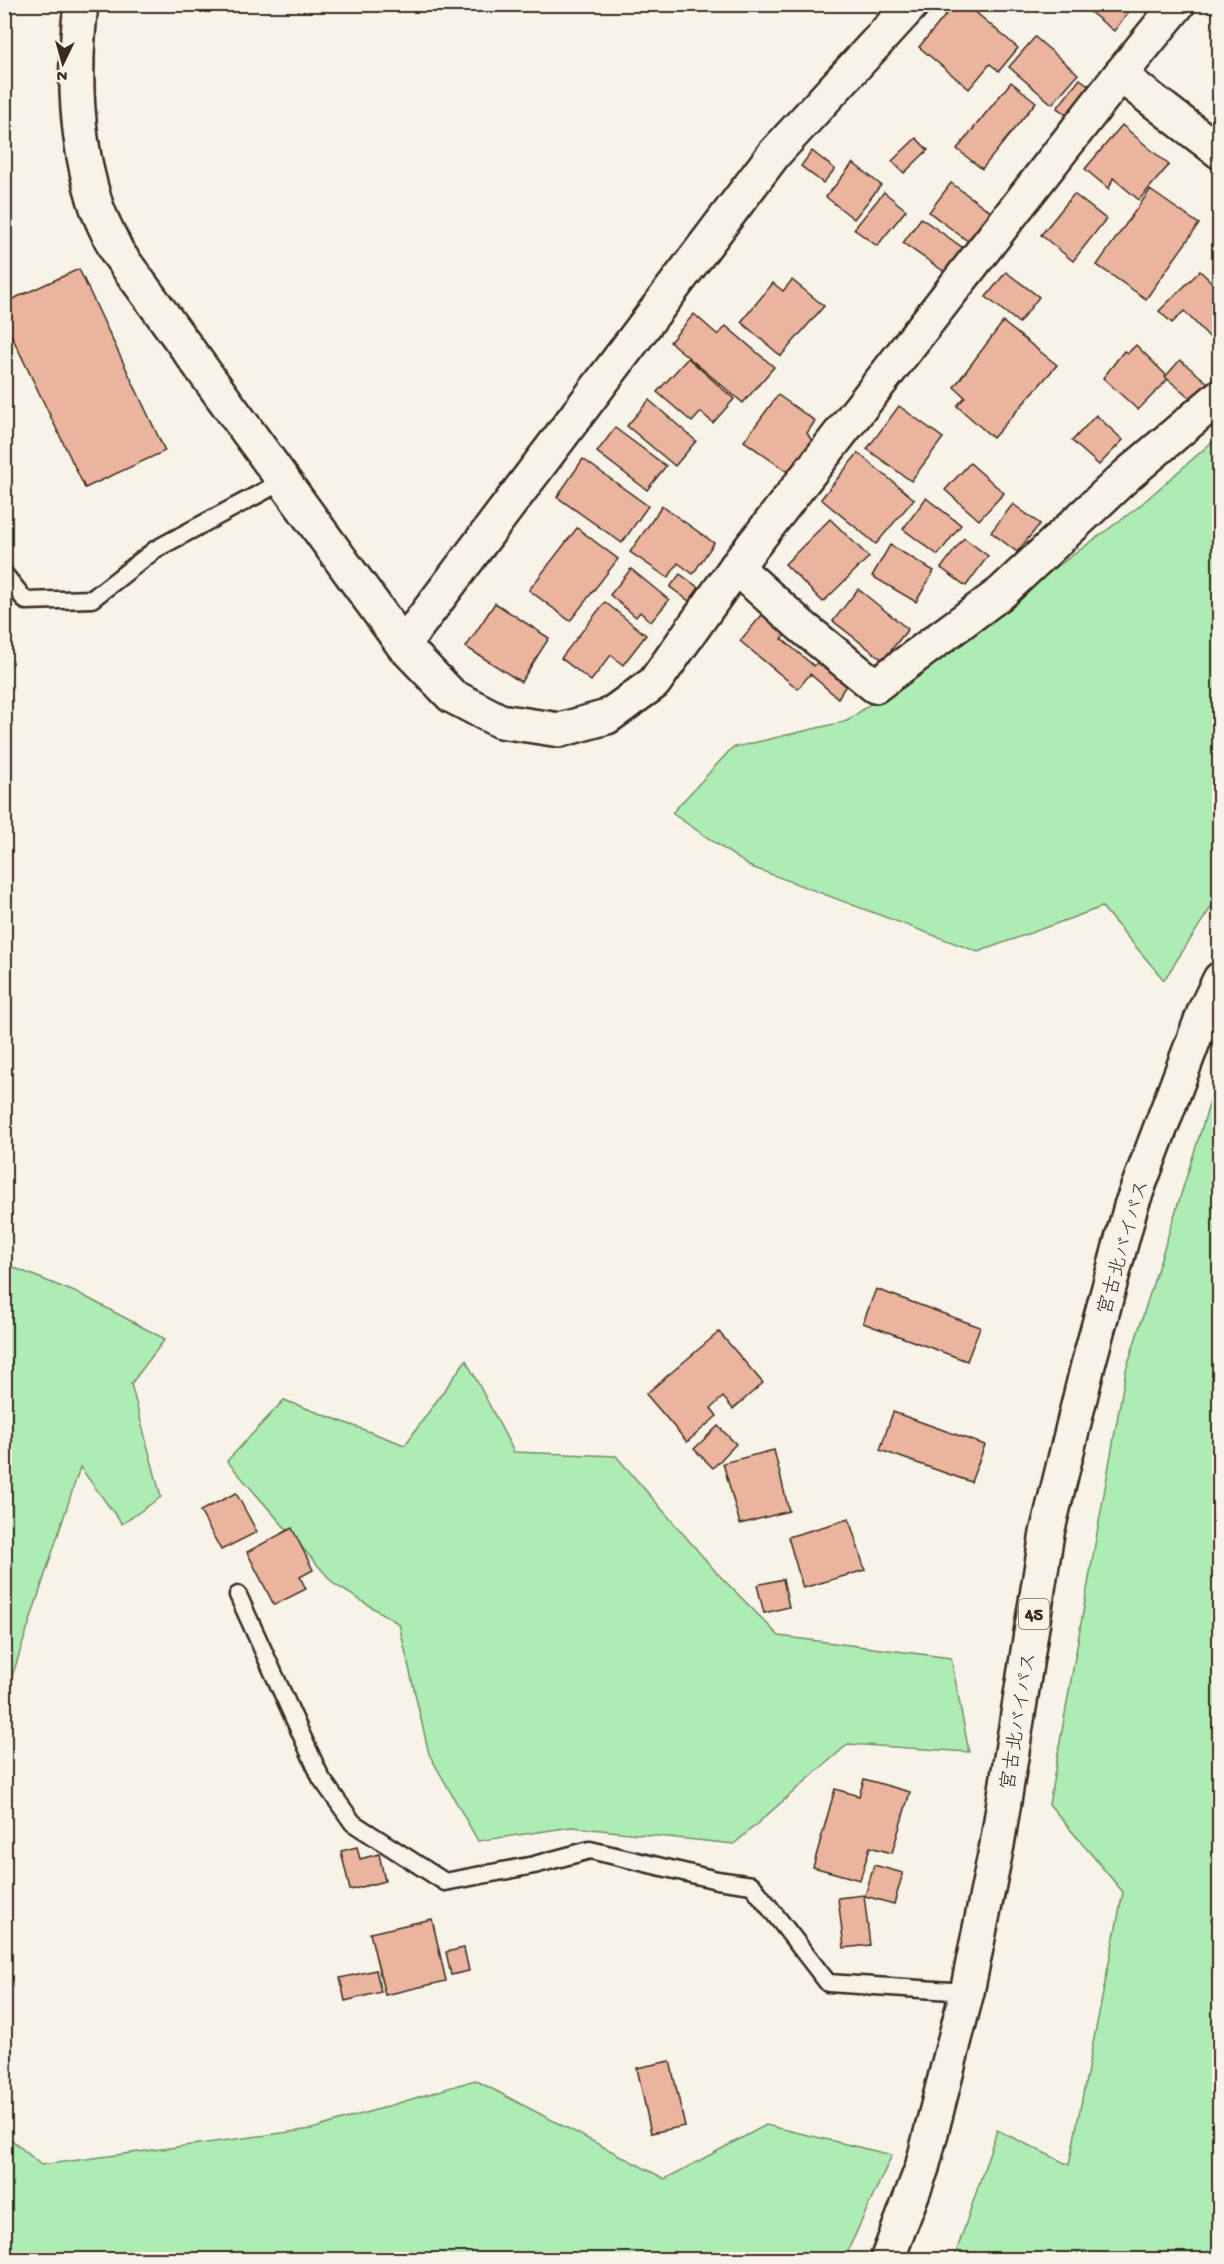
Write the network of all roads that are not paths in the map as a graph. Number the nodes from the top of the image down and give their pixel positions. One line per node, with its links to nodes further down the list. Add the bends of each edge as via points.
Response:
1 (81, 4): 7 (main road, via 75,49 77,122 95,202 117,252)
2 (912, 4): 10 (main road, via 774,154)
3 (1178, 4): 4 (main road)
4 (1120, 75): 5 (main road); 8 (main road)
5 (1220, 152)
6 (1220, 396): 8 (main road, via 1127,475 1001,593 875,686)
7 (283, 481): 9 (lane, via 156,549 92,599 26,601); 10 (main road)
8 (736, 567): 10 (main road, via 654,683 607,717 560,730 500,721 452,696)
9 (4, 574)
10 (403, 645)
11 (1220, 979): 13 (main road, 宮古北バイパス / 45, via 1131,1206 1088,1365 1047,1533 997,1845)
12 (238, 1596): 13 (lane, via 321,1779 353,1823 445,1882 590,1850 752,1885 828,1983)
13 (967, 1992): 14 (main road, 宮古北バイパス / 45, via 922,2168)
14 (887, 2259)

